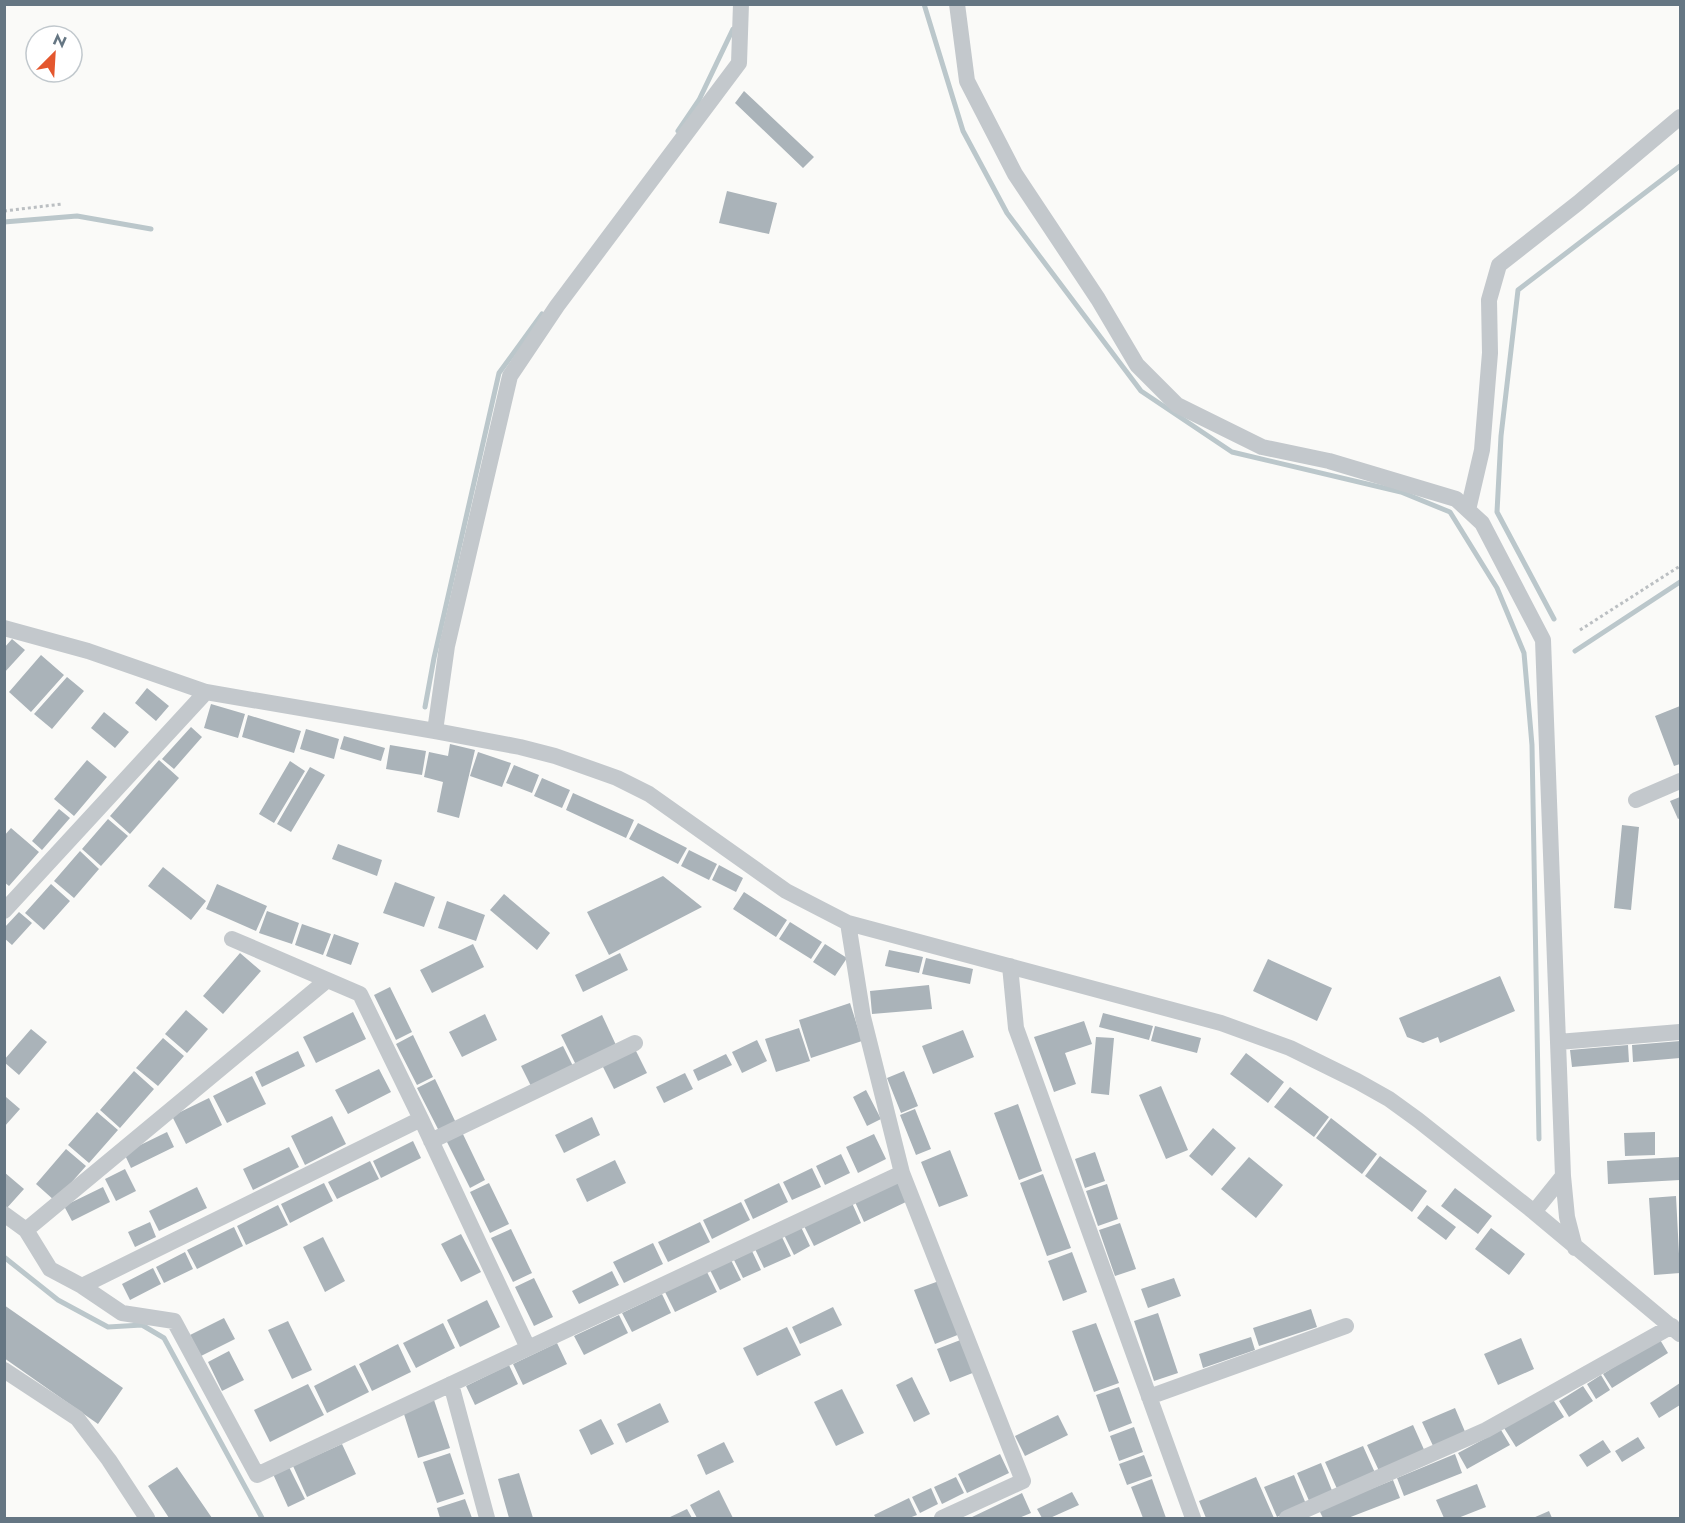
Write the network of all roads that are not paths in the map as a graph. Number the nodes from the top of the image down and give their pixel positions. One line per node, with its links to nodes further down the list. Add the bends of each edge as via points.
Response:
1 (741, 4): 7 (street, via 739,63 557,306 510,376 447,646)
2 (957, 4): 4 (street, via 967,81 1015,174 1137,365 1177,405 1262,447 1329,461 1456,499)
3 (1680, 117): 4 (street, via 1499,265 1489,300 1490,353 1482,450)
4 (1468, 510): 16 (street, via 1482,523 1543,640)
5 (4, 628): 6 (street, via 88,651)
6 (206, 692): 7 (street); 10 (street)
7 (435, 731): 11 (street, via 555,756 617,778 649,794 786,891)
8 (1680, 781): 9 (street)
9 (1635, 800)
10 (4, 911)
11 (848, 923): 13 (street); 20 (street, via 863,1017)
12 (232, 939): 14 (street)
13 (1010, 966): 22 (street, via 1221,1023 1290,1048 1403,1109); 32 (street, via 1016,1028)
14 (326, 981): 18 (street, via 360,994); 24 (street)
15 (1680, 1032): 16 (street)
16 (1558, 1042): 21 (street)
17 (635, 1043): 19 (street)
18 (421, 1119): 19 (street); 26 (street)
19 (431, 1141): 29 (street)
20 (902, 1173): 29 (street); 35 (street, via 1023,1481)
21 (1563, 1176): 22 (street); 25 (street)
22 (1534, 1212): 25 (street)
23 (4, 1214): 24 (street)
24 (26, 1230): 26 (street, via 50,1269)
25 (1575, 1248): 28 (street)
26 (82, 1286): 31 (street, via 122,1313 174,1321 256,1475)
27 (1346, 1326): 32 (street)
28 (1676, 1330): 37 (street, via 1486,1430)
29 (528, 1348): 31 (street)
30 (4, 1370): 33 (street, via 77,1418)
31 (451, 1384): 34 (street)
32 (1149, 1396): 36 (street)
33 (147, 1518)
34 (487, 1518)
35 (942, 1518)
36 (1193, 1518)
37 (1287, 1518)

